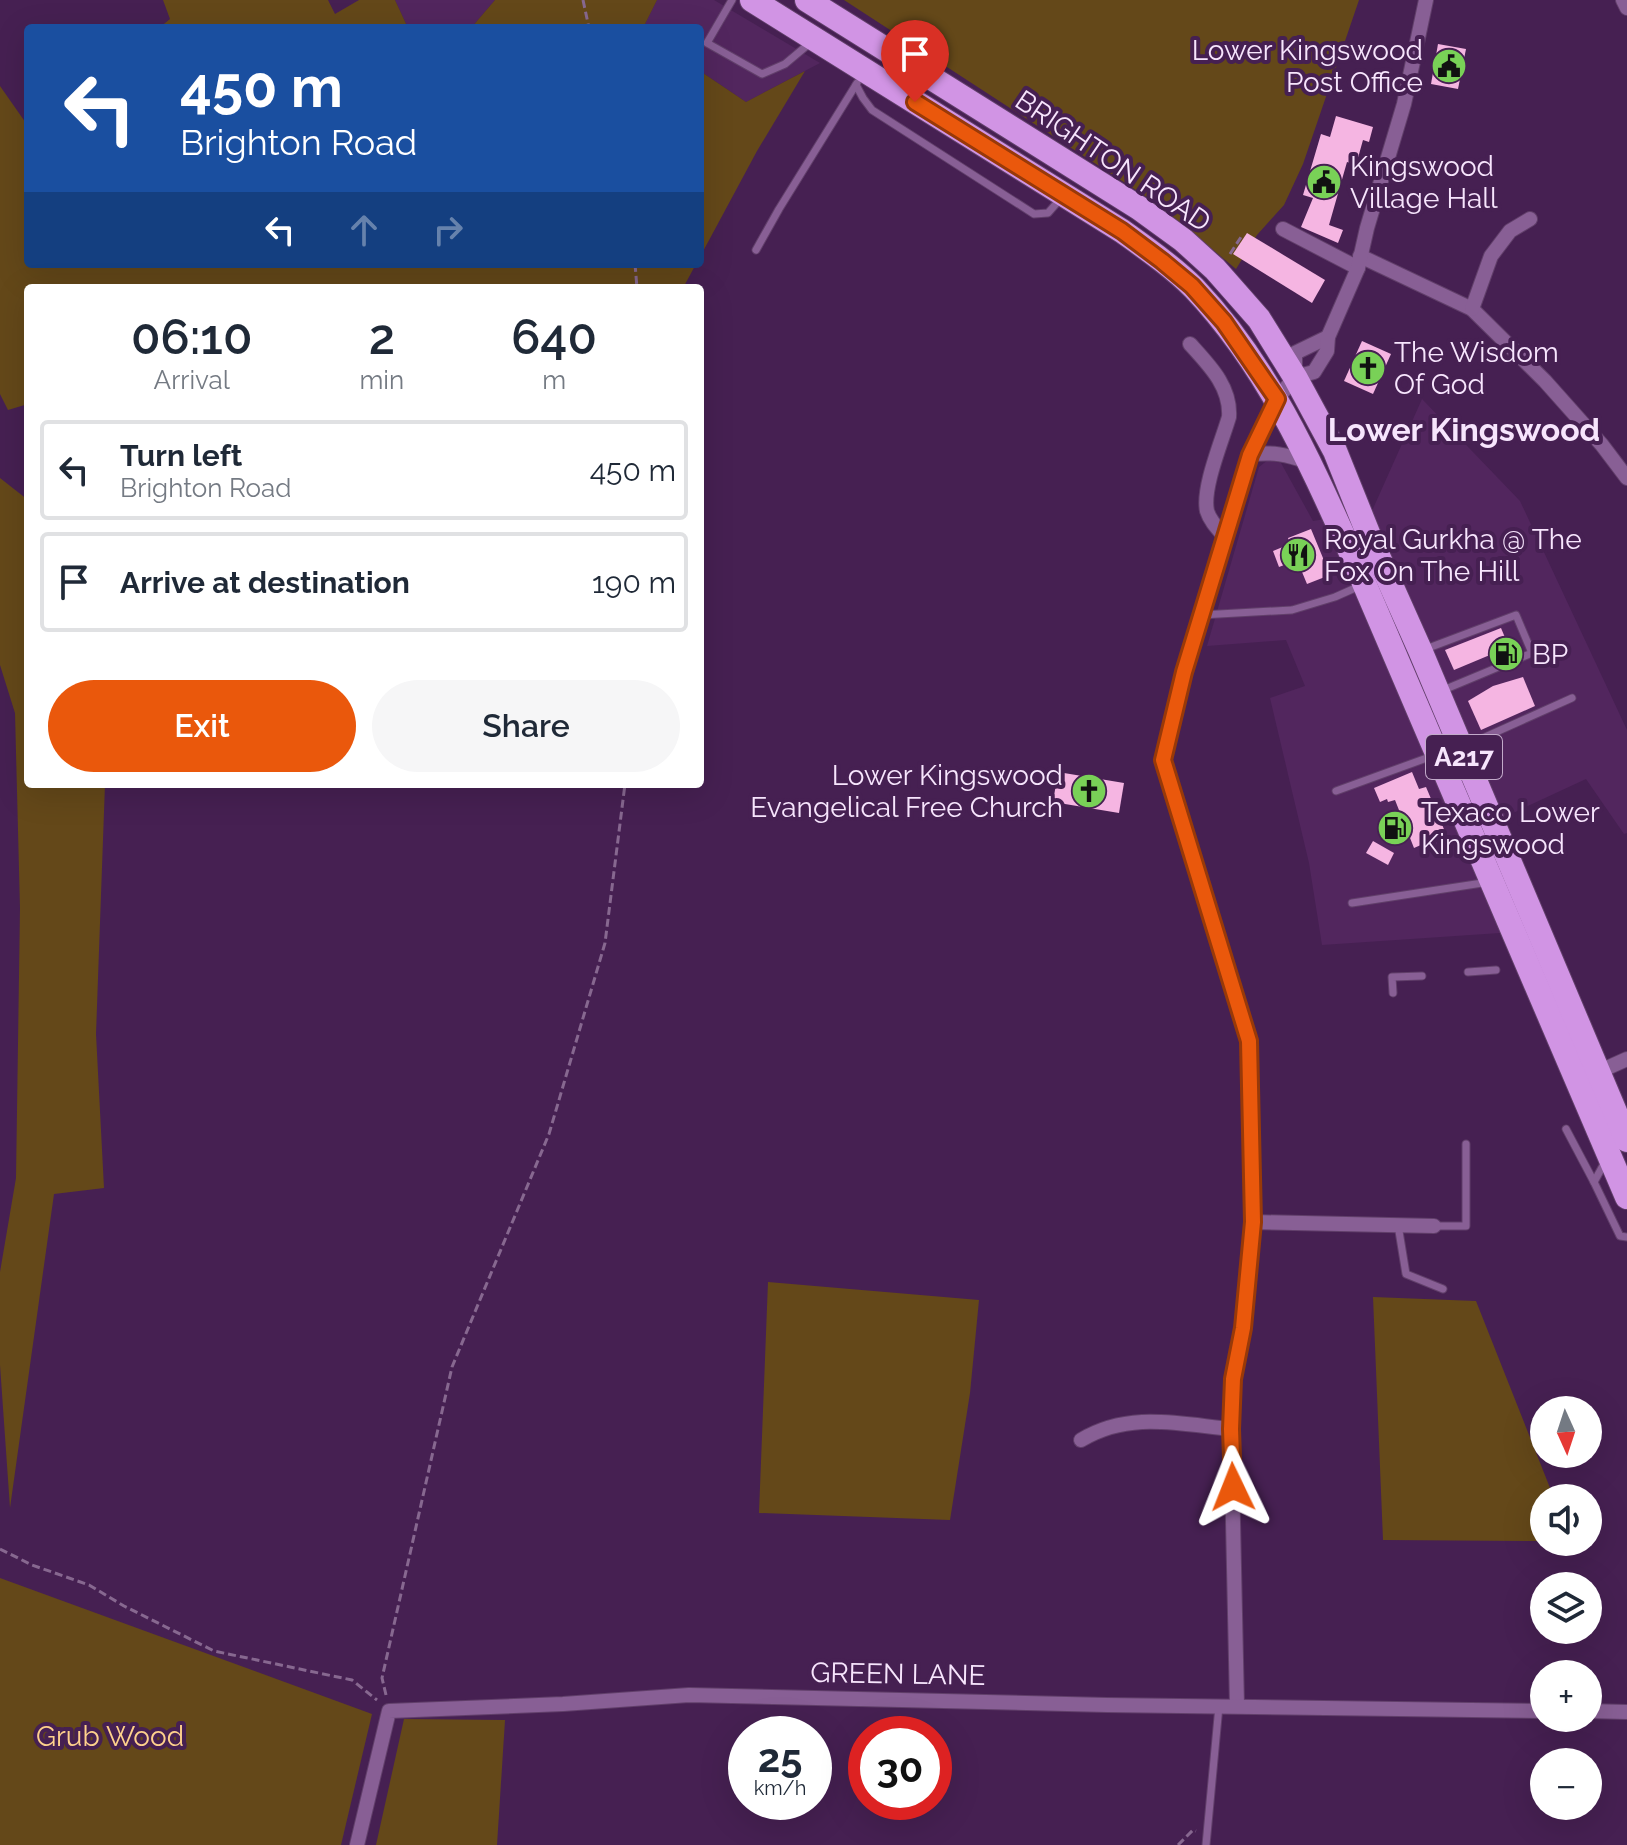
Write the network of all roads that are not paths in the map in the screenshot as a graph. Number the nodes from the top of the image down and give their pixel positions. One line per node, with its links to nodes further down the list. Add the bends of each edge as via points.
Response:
1 (732, 0): 7 (lane, via 707,43 762,74 785,64)
2 (752, 0): 7 (highway, BRIGHTON ROAD / A217)
3 (807, 0): 16 (highway, BRIGHTON ROAD / A217, via 1183,240 1259,319)
4 (1426, 0): 12 (street, via 1404,104)
5 (1623, 0): 6 (street)
6 (1627, 8)
7 (815, 39): 8 (highway, BRIGHTON ROAD / A217)
8 (860, 78): 11 (lane); 17 (highway, BRIGHTON ROAD / A217, via 1065,195 1162,261 1224,322)
9 (1530, 219): 13 (street, via 1510,231 1491,256)
10 (1283, 229): 12 (street)
11 (756, 250)
12 (1359, 262): 13 (street); 14 (street)
13 (1472, 309): 20 (street, via 1545,381)
14 (1328, 337): 16 (street, via 1327,351 1314,372); 16 (street, via 1295,353)
15 (1190, 344): 21 (street, via 1211,367 1230,406 1206,501 1213,524)
16 (1295, 377): 17 (street); 24 (highway, BRIGHTON ROAD / A217, via 1335,451)
17 (1277, 399): 18 (street); 19 (highway, BRIGHTON ROAD / A217)
18 (1250, 455): 19 (street, via 1270,452); 21 (street)
19 (1310, 462): 22 (highway, BRIGHTON ROAD / A217)
20 (1627, 478)
21 (1225, 537): 23 (street)
22 (1364, 584): 23 (lane, via 1292,610); 27 (highway, BRIGHTON ROAD / A217)
23 (1201, 615): 42 (street, via 1163,760 1249,1041)
24 (1420, 650): 25 (highway, BRIGHTON ROAD / A217); 25 (lane, via 1516,615 1522,627 1532,653)
25 (1438, 692): 27 (highway, BRIGHTON ROAD / A217)
26 (1572, 698): 27 (lane)
27 (1449, 751): 28 (lane); 29 (highway, BRIGHTON ROAD / A217); 36 (highway, BRIGHTON ROAD / A217)
28 (1336, 791)
29 (1491, 881): 30 (lane); 39 (highway, BRIGHTON ROAD / A217)
30 (1352, 903)
31 (1496, 970): 32 (lane)
32 (1468, 972)
33 (1422, 976): 34 (lane, via 1392,977)
34 (1393, 993)
35 (1627, 1059): 36 (street)
36 (1598, 1072): 39 (highway, BRIGHTON ROAD / A217)
37 (1566, 1129): 40 (lane)
38 (1466, 1144): 44 (lane, via 1466,1226)
39 (1618, 1148): 40 (lane); 41 (highway, BRIGHTON ROAD / A217)
40 (1594, 1182): 45 (lane, via 1620,1236)
41 (1627, 1197)
42 (1253, 1222): 43 (street); 47 (street)
43 (1398, 1225): 44 (street); 46 (lane, via 1406,1274)
44 (1434, 1226)
45 (1627, 1237)
46 (1443, 1289)
47 (1231, 1429): 48 (street, via 1146,1421 1119,1424); 50 (street)
48 (1081, 1440)
49 (1219, 1706): 50 (street, GREEN LANE); 54 (street, GREEN LANE, via 689,1695 389,1711); 55 (lane)
50 (1237, 1706): 51 (street, GREEN LANE)
51 (1530, 1711)
52 (1602, 1711): 53 (street)
53 (1627, 1712)
54 (357, 1845)
55 (1206, 1845)

